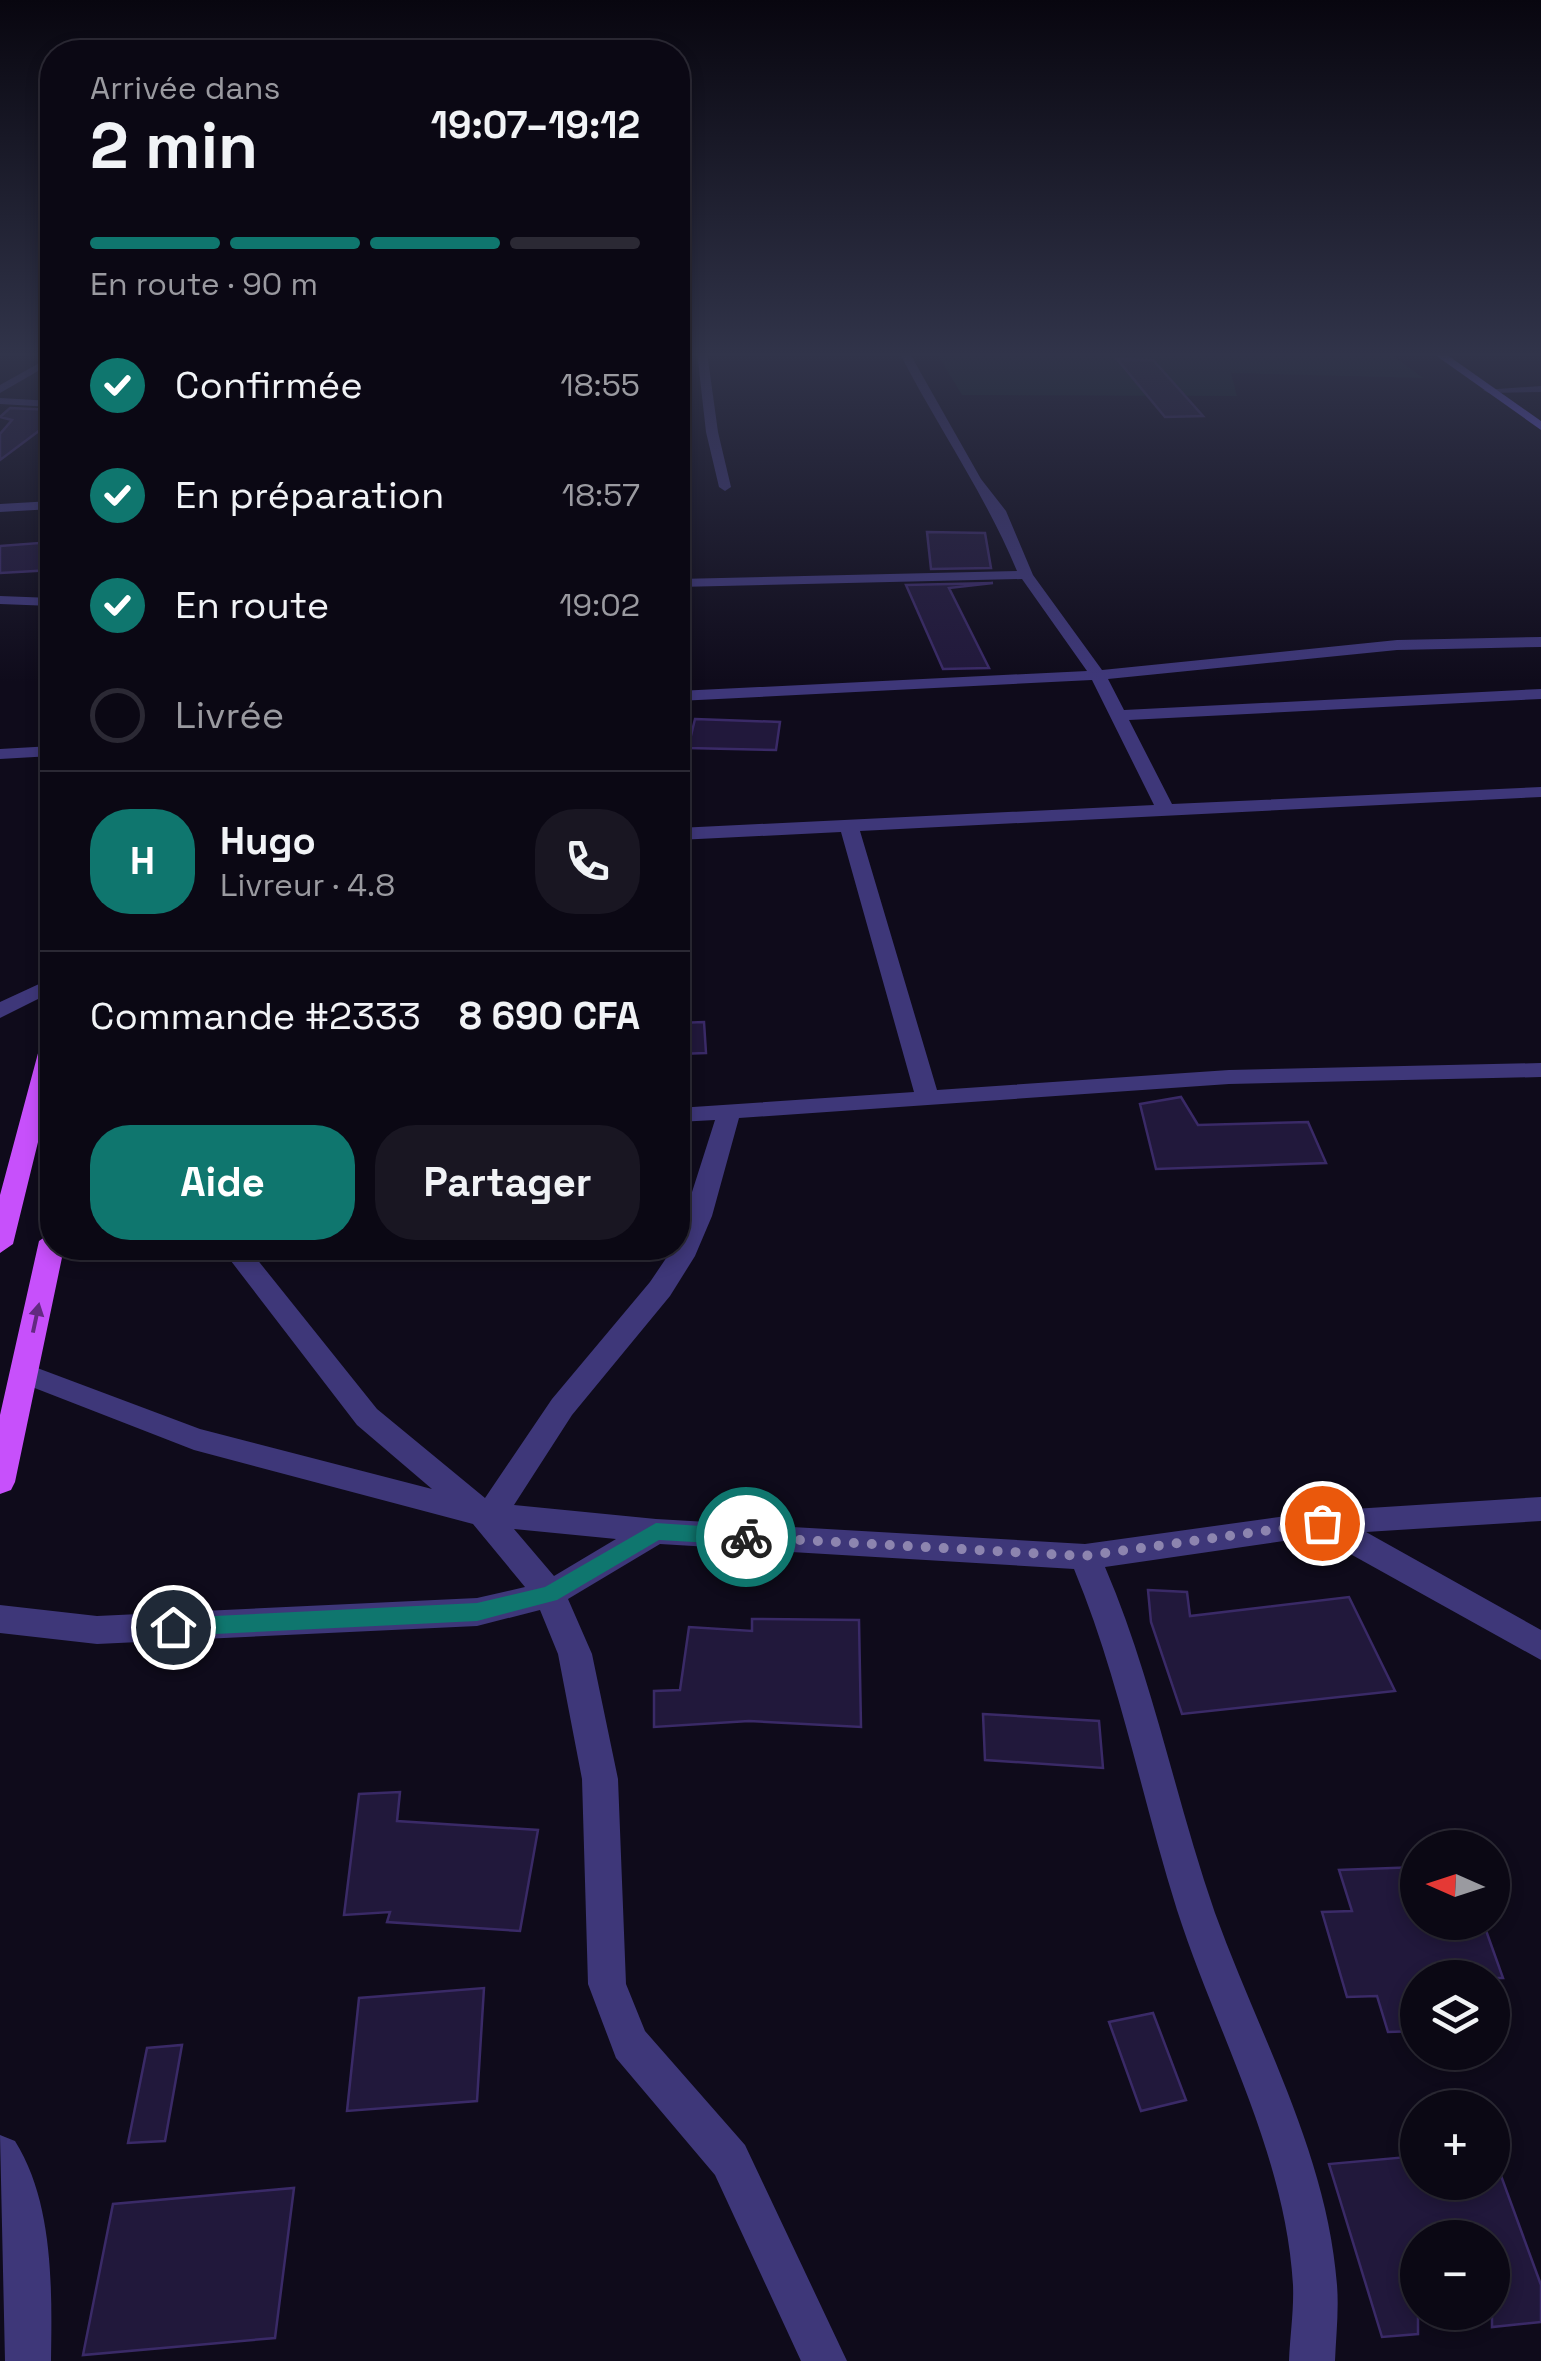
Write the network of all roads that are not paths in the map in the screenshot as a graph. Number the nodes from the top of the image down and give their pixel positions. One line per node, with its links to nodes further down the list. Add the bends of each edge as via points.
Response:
1 (719, 462): 3 (street)
2 (965, 462): 6 (street, via 999,511)
3 (724, 487)
4 (40, 506): 5 (street)
5 (0, 508)
6 (1026, 575): 7 (street); 11 (street)
7 (690, 583)
8 (0, 600): 9 (street)
9 (40, 602)
10 (1541, 642): 11 (street, via 1397,645)
11 (1098, 675): 13 (street); 14 (street)
12 (1541, 694): 14 (street)
13 (690, 695)
14 (1118, 714): 18 (street)
15 (40, 752): 16 (street)
16 (0, 754)
17 (1541, 792): 18 (street)
18 (1165, 810): 19 (street)
19 (849, 826): 20 (street); 25 (street)
20 (690, 833)
21 (40, 990): 22 (street)
22 (0, 1011)
23 (1541, 1070): 25 (street, via 1229,1077)
24 (40, 1089): 29 (main road)
25 (928, 1098): 26 (street)
26 (729, 1112): 27 (street); 28 (street)
27 (690, 1114)
28 (690, 1237)
29 (0, 1244)
30 (48, 1260): 33 (main road, one-way to 30)
31 (243, 1260): 36 (street, via 367,1417)
32 (679, 1260): 36 (street)
33 (24, 1373): 34 (main road); 36 (street, via 194,1440)
34 (0, 1482)
35 (1541, 1509): 37 (street)
36 (487, 1514): 38 (street); 40 (street)
37 (1322, 1523): 39 (street); 42 (street)
38 (656, 1532): 39 (street); 40 (street)
39 (1084, 1556): 46 (street, via 1119,1638 1196,1911 1274,2109 1302,2204 1315,2286)
40 (550, 1594): 41 (street, via 477,1612 116,1630); 45 (street, via 575,1654 600,1779 607,1984 630,2044 730,2160)
41 (0, 1620)
42 (1541, 1646)
43 (0, 2156): 44 (street, via 24,2242)
44 (28, 2361)
45 (824, 2361)
46 (1312, 2361)

